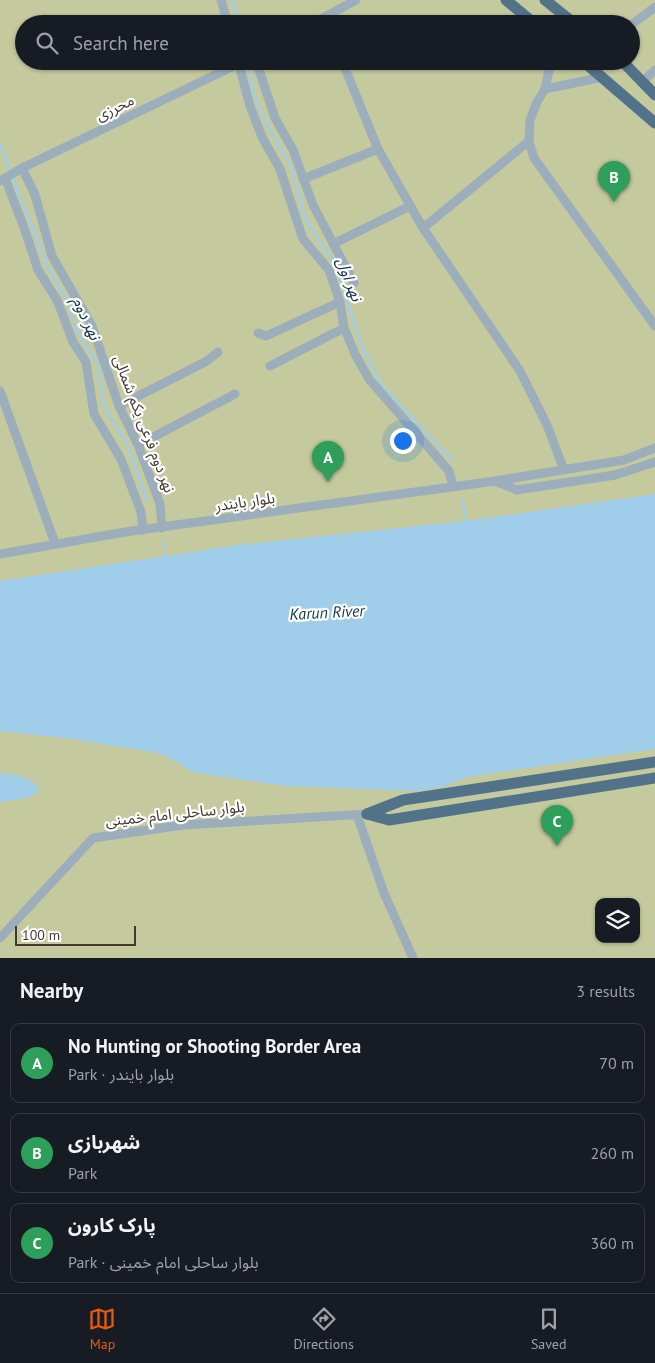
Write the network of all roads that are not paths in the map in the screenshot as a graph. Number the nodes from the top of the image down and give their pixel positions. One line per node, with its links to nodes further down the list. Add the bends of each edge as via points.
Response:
1 (222, 0): 6 (street)
2 (356, 0): 7 (street)
3 (506, 0): 8 (main road)
4 (545, 0): 9 (main road)
5 (655, 8): 10 (street)
6 (226, 15)
7 (334, 15)
8 (524, 15)
9 (564, 15)
10 (640, 18)
11 (224, 70): 26 (street, محرزی)
12 (242, 70): 33 (street, via 250,106 280,169 303,239 329,270)
13 (259, 70): 28 (street, via 274,118 293,150)
14 (346, 70): 25 (street)
15 (549, 70): 21 (street)
16 (593, 70): 19 (main road)
17 (631, 70): 20 (main road)
18 (655, 70): 20 (street)
19 (603, 78): 21 (street); 23 (main road)
20 (642, 81): 22 (main road)
21 (546, 89): 24 (street, via 530,120)
22 (655, 95)
23 (655, 123)
24 (528, 141): 30 (street); 34 (street, via 534,158)
25 (378, 149): 28 (street); 29 (street)
26 (20, 169): 27 (street, محرزی); 41 (street, نهر دوم فرعی یکم شمالی, via 35,195 52,256 92,326)
27 (4, 178): 49 (street, via 38,270 57,300 73,342 86,362 94,414 121,459 141,512)
28 (303, 179): 31 (street)
29 (410, 206): 30 (street); 31 (street)
30 (423, 228): 45 (street, via 520,371 547,425)
31 (333, 244): 32 (street)
32 (354, 283)
33 (340, 302): 35 (street); 36 (street, via 266,336)
34 (655, 326)
35 (344, 328): 38 (street); 47 (street, via 369,379 449,471)
36 (258, 333)
37 (218, 352): 41 (street)
38 (270, 366)
39 (0, 391): 50 (street)
40 (235, 394): 42 (street)
41 (119, 406): 42 (street, نهر دوم فرعی یکم شمالی)
42 (138, 445): 48 (street, نهر دوم فرعی یکم شمالی, via 160,504)
43 (655, 448): 45 (street, بلوار بایندر, via 624,460)
44 (655, 462): 46 (street, بلوار بایندر, via 615,475 517,490)
45 (564, 470): 46 (street, بلوار بایندر)
46 (495, 481): 47 (street, بلوار بایندر)
47 (453, 486): 48 (street, بلوار بایندر)
48 (162, 528): 49 (street, بلوار بایندر)
49 (143, 530): 50 (street, بلوار بایندر)
50 (55, 543): 51 (street, بلوار بایندر)
51 (0, 554)
52 (655, 762): 54 (main road, بلوار ساحلی امام خمینی, via 403,800)
53 (655, 778): 54 (main road, بلوار ساحلی امام خمینی, via 389,820)
54 (362, 814): 55 (street, بلوار ساحلی امام خمینی, via 183,825 93,838); 56 (street, via 384,893)
55 (0, 938)
56 (413, 958)

